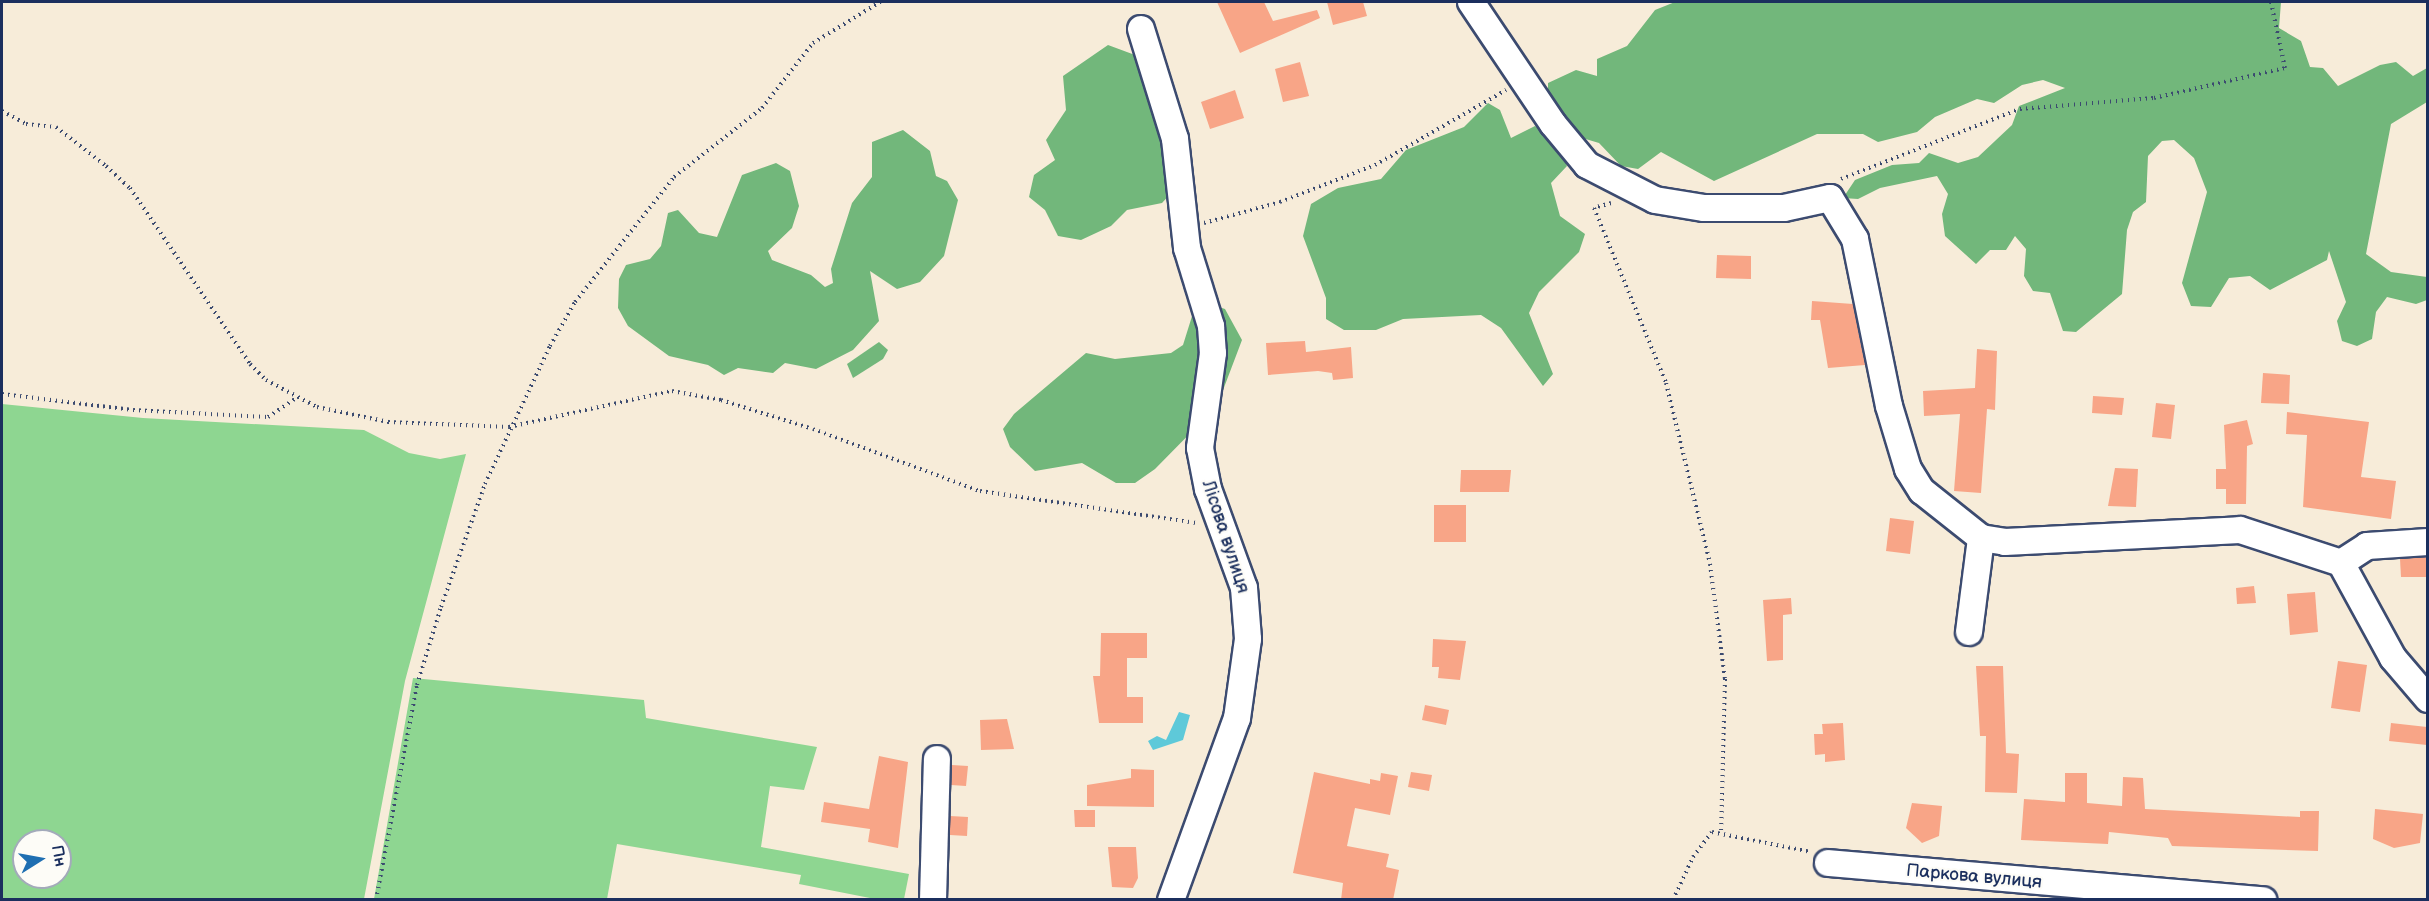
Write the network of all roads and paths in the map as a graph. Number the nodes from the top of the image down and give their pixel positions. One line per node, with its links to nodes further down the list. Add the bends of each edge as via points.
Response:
1 (880, 2): 12 (path, via 813,43 762,108 674,177 575,302)
2 (1471, 2): 5 (street)
3 (2271, 2): 8 (path, via 2285,68 2154,98 2020,109 1841,178)
4 (1141, 29): 9 (street, Лісова вулиця, via 1175,139)
5 (1522, 81): 7 (street, via 1587,165); 9 (path, via 1375,165 1280,202)
6 (2, 111): 11 (path, via 26,124 56,127 77,139 130,188 250,363)
7 (1643, 194): 8 (street, via 1704,208 1784,208); 20 (path, via 1594,208 1666,382 1696,494 1725,679)
8 (1830, 198): 14 (street, via 1855,239 1889,406 1908,469 1922,491)
9 (1185, 228): 13 (street, Лісова вулиця, via 1211,326 1213,353 1200,448 1208,489)
10 (2, 394): 11 (path, via 133,410 268,417)
11 (295, 399): 12 (path, via 388,422)
12 (509, 428): 13 (path, via 672,391 721,400 813,429 980,491); 22 (path, via 484,484 417,685)
13 (1223, 525): 24 (street, Лісова вулиця, via 1245,588 1248,639 1237,718)
14 (1981, 538): 16 (street, via 2005,542 2240,530); 17 (street)
15 (2427, 542): 16 (street, via 2367,546)
16 (2341, 563): 18 (street, via 2393,658)
17 (1969, 632)
18 (2427, 699)
19 (937, 759): 23 (street)
20 (1721, 834): 21 (path, via 1815,853); 25 (path, via 1712,832 1693,857)
21 (1828, 863): 26 (street, Паркова вулиця)
22 (376, 900)
23 (933, 900)
24 (1171, 900)
25 (1673, 900)
26 (2263, 900)

